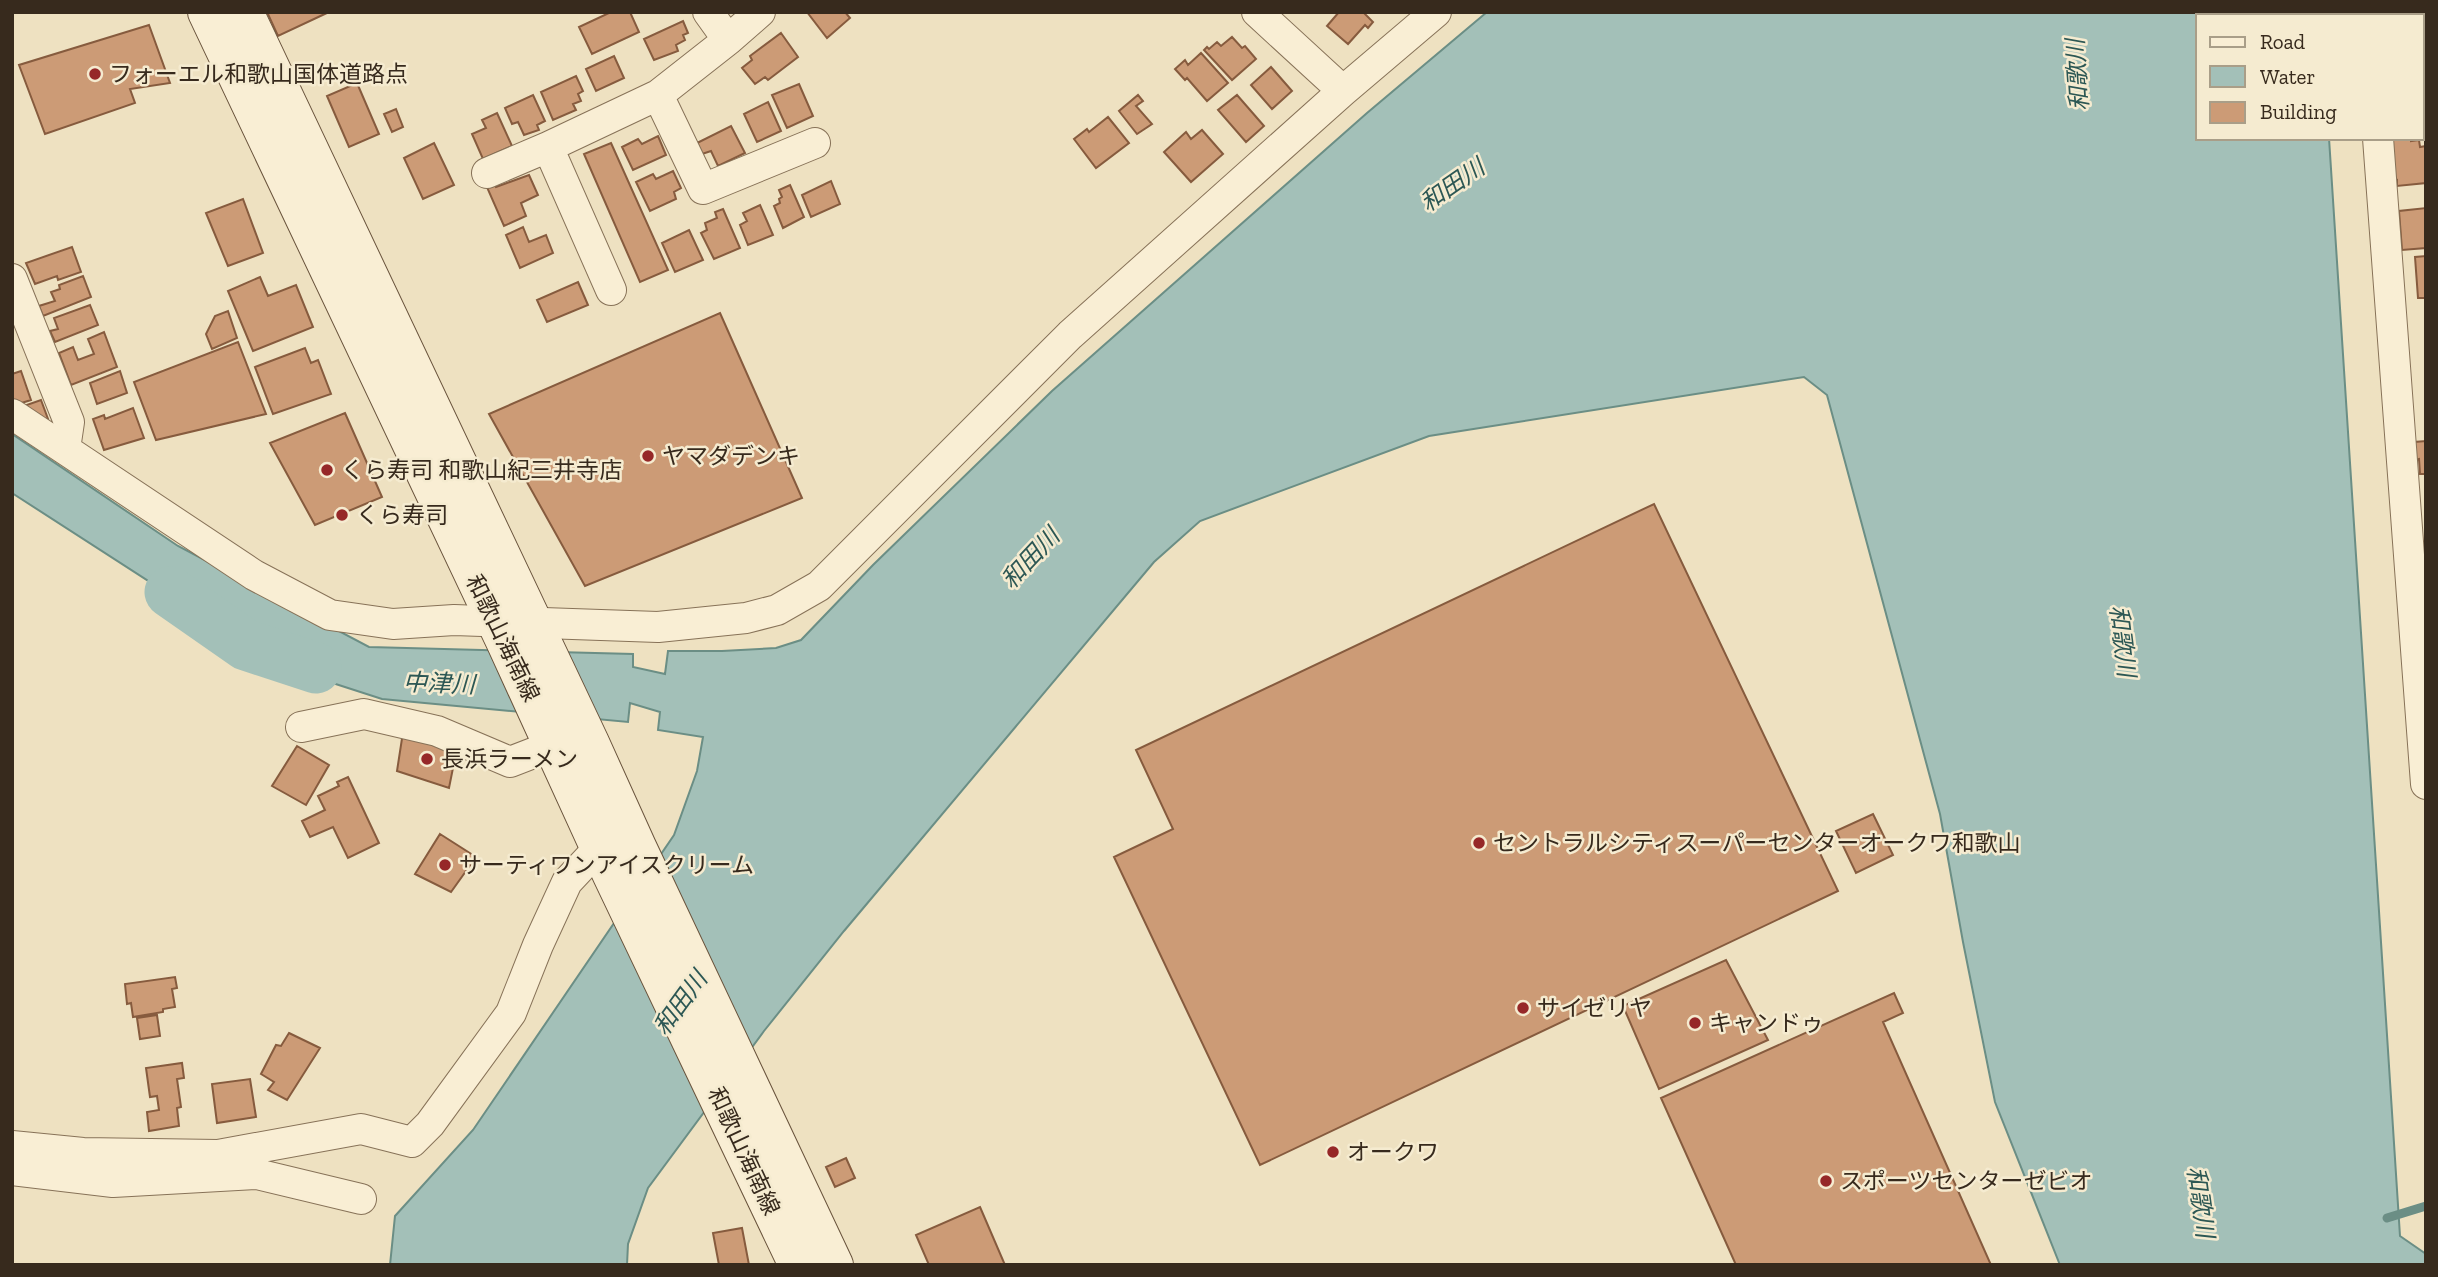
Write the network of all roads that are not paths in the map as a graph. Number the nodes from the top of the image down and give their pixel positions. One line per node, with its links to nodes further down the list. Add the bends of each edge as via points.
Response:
1 (207, 12): 19 (main road, 和歌山海南線)
2 (244, 12): 19 (main road, 和歌山海南線)
3 (708, 12): 7 (street)
4 (760, 12): 7 (street)
5 (1257, 12): 8 (street)
6 (1436, 12): 8 (street)
7 (727, 40): 9 (street)
8 (1343, 91): 19 (street, via 1070,335 819,586 777,610 746,618 658,627)
9 (658, 95): 11 (street, via 703,189); 12 (street)
10 (2378, 140): 18 (street)
11 (815, 143)
12 (548, 147): 13 (street); 15 (street)
13 (488, 173)
14 (12, 279): 17 (street, via 69,422)
15 (611, 290)
16 (12, 414): 17 (street)
17 (65, 449): 19 (street, via 254,575 330,615 393,624 454,620)
18 (2414, 491): 22 (street)
19 (519, 632): 21 (main road, 和歌山海南線)
20 (302, 727): 21 (street, via 364,714 437,731 510,762)
21 (565, 742): 23 (main road, 和歌山海南線)
22 (2426, 784)
23 (618, 848): 24 (street, via 567,882 511,1013 412,1142 361,1129 218,1155 83,1153); 27 (main road, 和歌山海南線, via 730,1121); 28 (main road, 和歌山海南線, via 752,1090)
24 (12, 1146)
25 (12, 1170): 26 (street, via 113,1182 257,1174)
26 (360, 1199)
27 (798, 1265)
28 (834, 1265)

